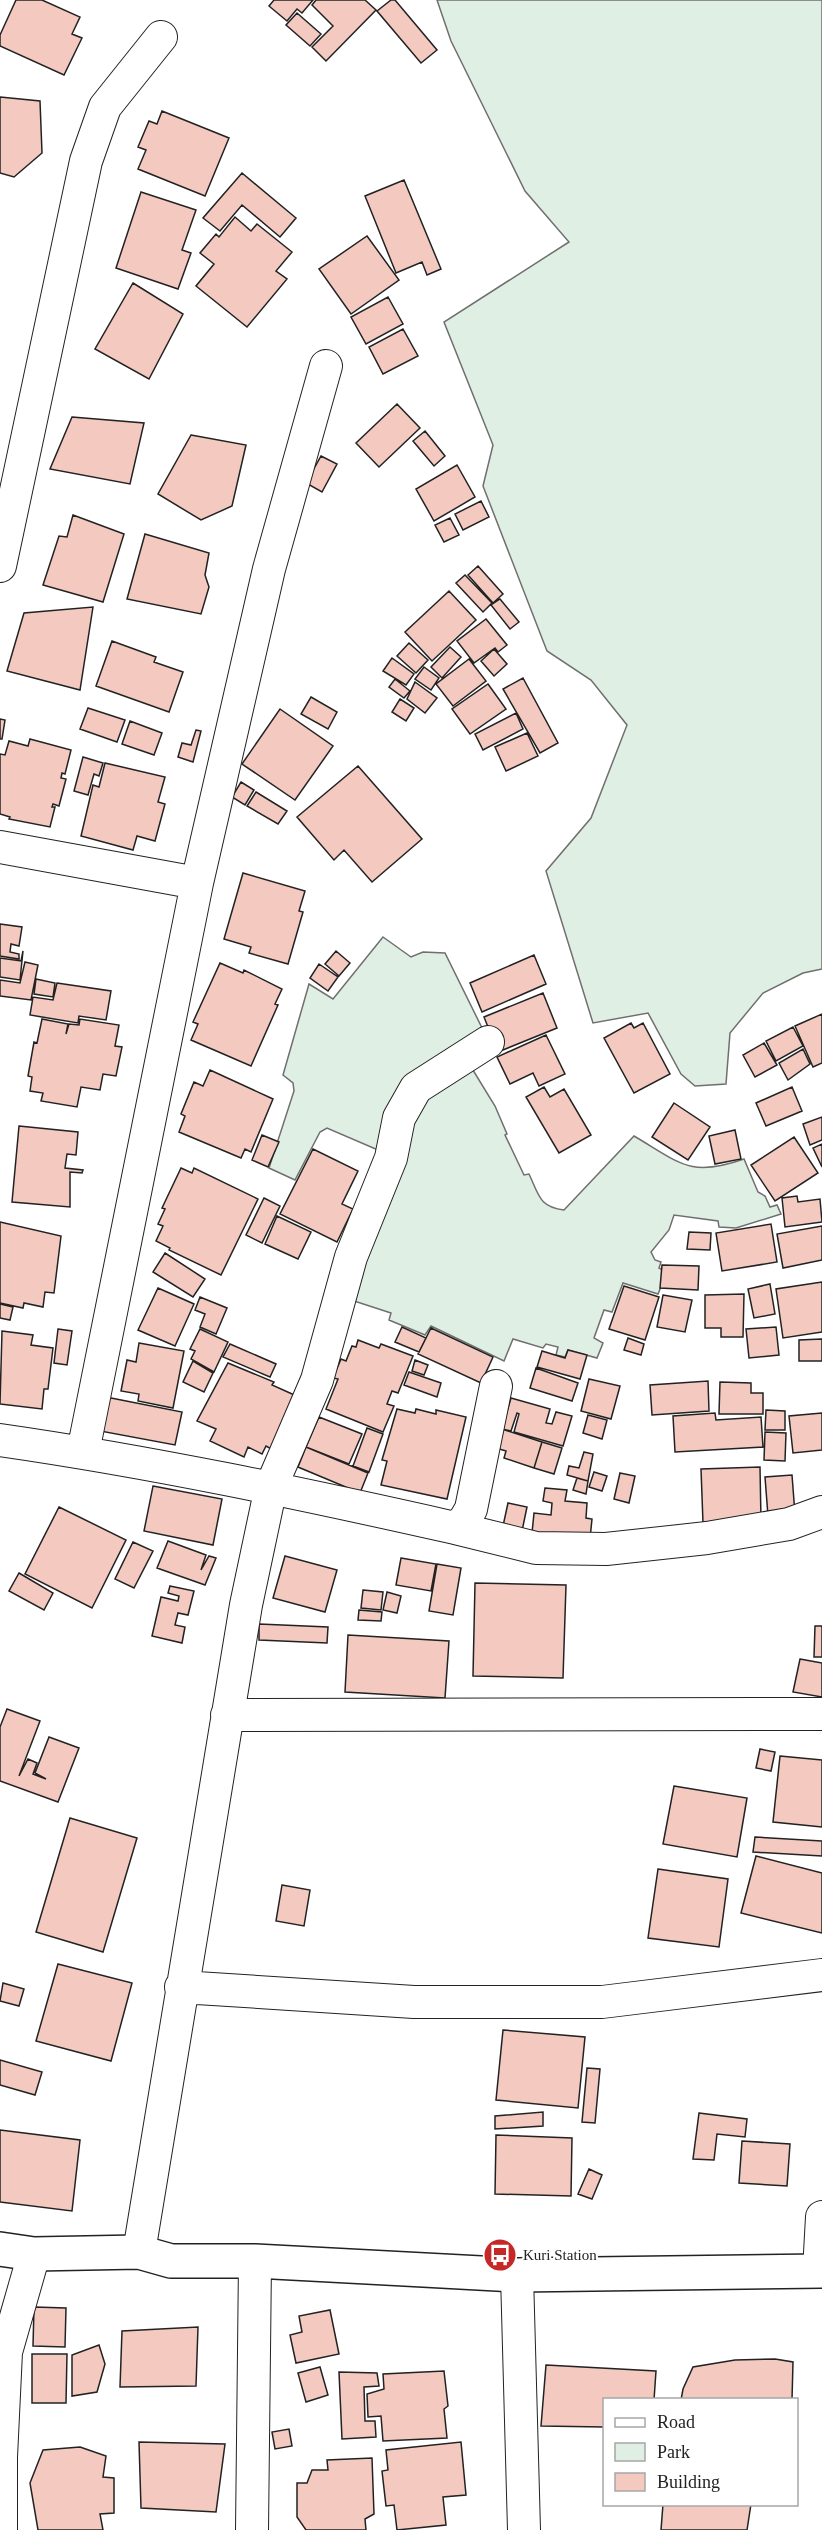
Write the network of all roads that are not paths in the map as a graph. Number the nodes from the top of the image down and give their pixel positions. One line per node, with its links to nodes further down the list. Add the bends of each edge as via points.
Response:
1 (161, 37): 3 (street, via 105,107 86,161)
2 (326, 366): 5 (street, via 269,569)
3 (0, 566)
4 (0, 847): 5 (street)
5 (197, 883): 9 (street)
6 (488, 1042): 10 (street, via 416,1088 399,1118 391,1158 351,1257 317,1380)
7 (496, 1386): 12 (street, via 471,1509)
8 (0, 1440): 9 (street)
9 (82, 1452): 10 (street)
10 (271, 1487): 12 (street); 14 (street)
11 (822, 1512): 12 (street, via 789,1524 708,1538 606,1549 536,1548)
12 (455, 1528)
13 (822, 1714): 14 (street)
14 (227, 1715): 16 (street)
15 (822, 1975): 16 (street, via 602,2002 414,2002)
16 (182, 1987): 19 (street)
17 (822, 2217): 22 (street)
18 (0, 2249): 20 (main road)
19 (138, 2252): 20 (main road); 21 (main road, via 171,2261)
20 (34, 2254): 24 (street, via 6,2352)
21 (255, 2261): 23 (main road); 25 (street)
22 (820, 2271): 23 (main road)
23 (517, 2275): 26 (street)
24 (1, 2530)
25 (252, 2530)
26 (524, 2530)

